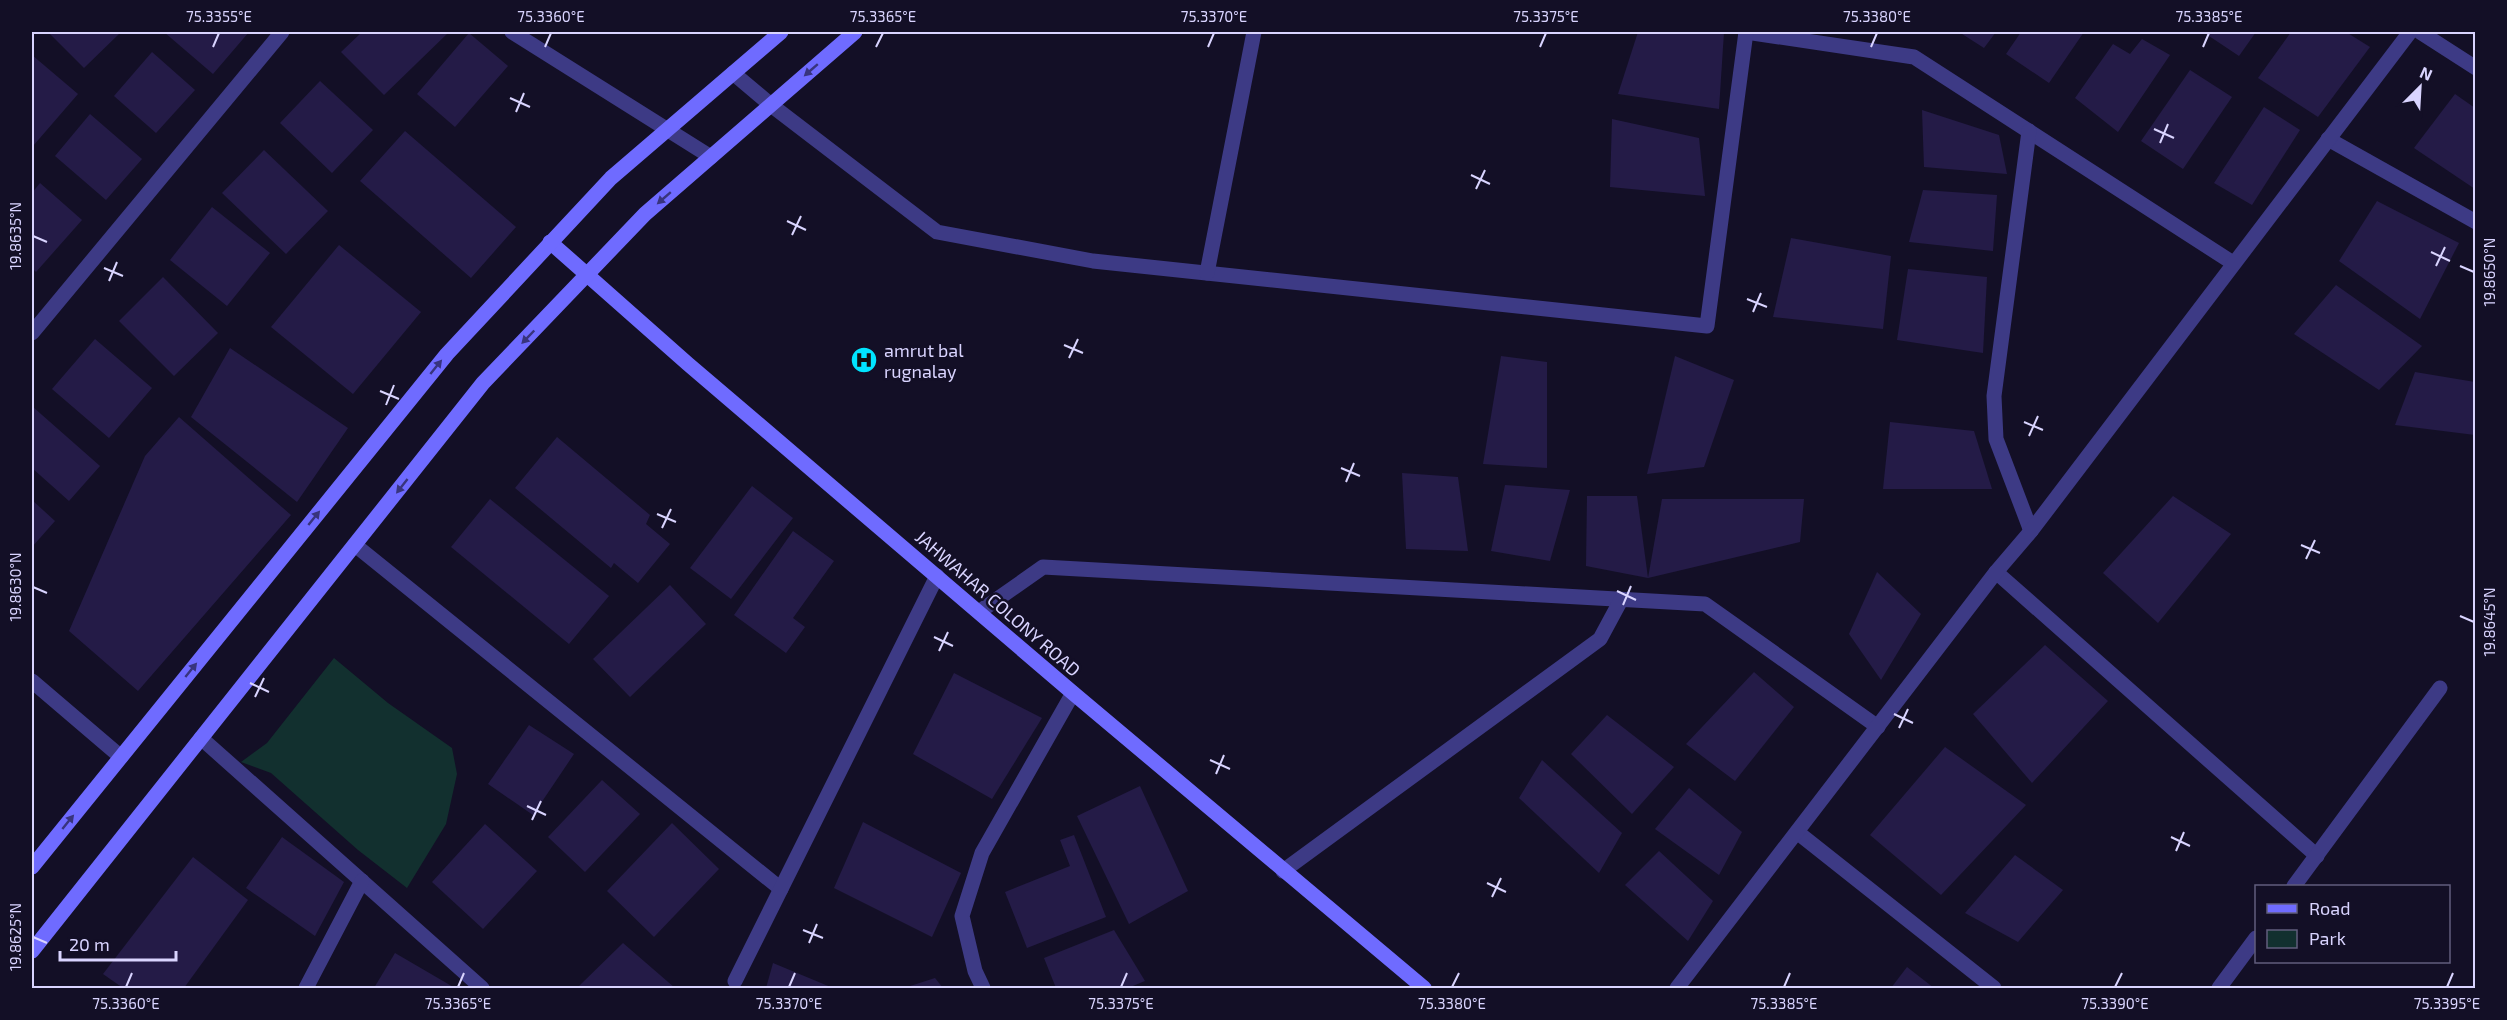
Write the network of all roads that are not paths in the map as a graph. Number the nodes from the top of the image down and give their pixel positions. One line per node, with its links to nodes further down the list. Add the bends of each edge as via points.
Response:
1 (282, 32): 21 (street)
2 (513, 32): 12 (street)
3 (781, 32): 10 (main road)
4 (855, 32): 11 (main road, one-way to 11)
5 (1254, 32): 19 (street)
6 (1746, 32): 13 (street, via 1914,57); 19 (street, via 1707,326)
7 (2410, 32): 14 (street)
8 (2420, 32): 9 (street)
9 (2475, 68)
10 (733, 73): 11 (street); 12 (main road)
11 (771, 105): 15 (main road); 19 (street, via 937,232 1093,261)
12 (666, 130): 15 (street); 17 (main road, via 610,178)
13 (2029, 131): 18 (street); 22 (street, via 1994,396 1996,439)
14 (2328, 139): 16 (street); 18 (street)
15 (711, 157): 20 (main road, one-way to 20, via 645,214)
16 (2475, 222)
17 (550, 242): 20 (main road, JAHWAHAR COLONY ROAD); 33 (main road, one-way to 17, via 447,354)
18 (2233, 262): 22 (street)
19 (1207, 273)
20 (587, 275): 23 (main road, one-way to 23, via 483,383); 25 (main road, JAHWAHAR COLONY ROAD)
21 (32, 333)
22 (2031, 531): 24 (street)
23 (355, 545): 32 (main road); 40 (street)
24 (1996, 572): 31 (street); 35 (street)
25 (937, 576): 27 (main road, JAHWAHAR COLONY ROAD); 40 (street)
26 (1621, 600): 27 (street, via 1043,567); 31 (street, via 1704,604); 37 (street, via 1600,639)
27 (979, 612): 30 (main road, JAHWAHAR COLONY ROAD)
28 (32, 681): 33 (street)
29 (2440, 688): 35 (street)
30 (1073, 693): 37 (main road, JAHWAHAR COLONY ROAD); 46 (street, via 982,854 962,915)
31 (1878, 727): 34 (street)
32 (201, 738): 38 (street); 42 (main road)
33 (121, 757): 36 (main road, one-way to 33)
34 (1797, 832): 48 (street); 49 (street)
35 (2317, 856): 39 (street)
36 (32, 867)
37 (1283, 871): 47 (main road, JAHWAHAR COLONY ROAD)
38 (362, 881): 44 (street); 45 (street)
39 (2296, 885)
40 (780, 889): 43 (street)
41 (2255, 939): 50 (street)
42 (32, 951)
43 (735, 981)
44 (306, 988)
45 (482, 988)
46 (983, 988)
47 (1421, 988)
48 (1677, 988)
49 (1994, 988)
50 (2219, 988)

